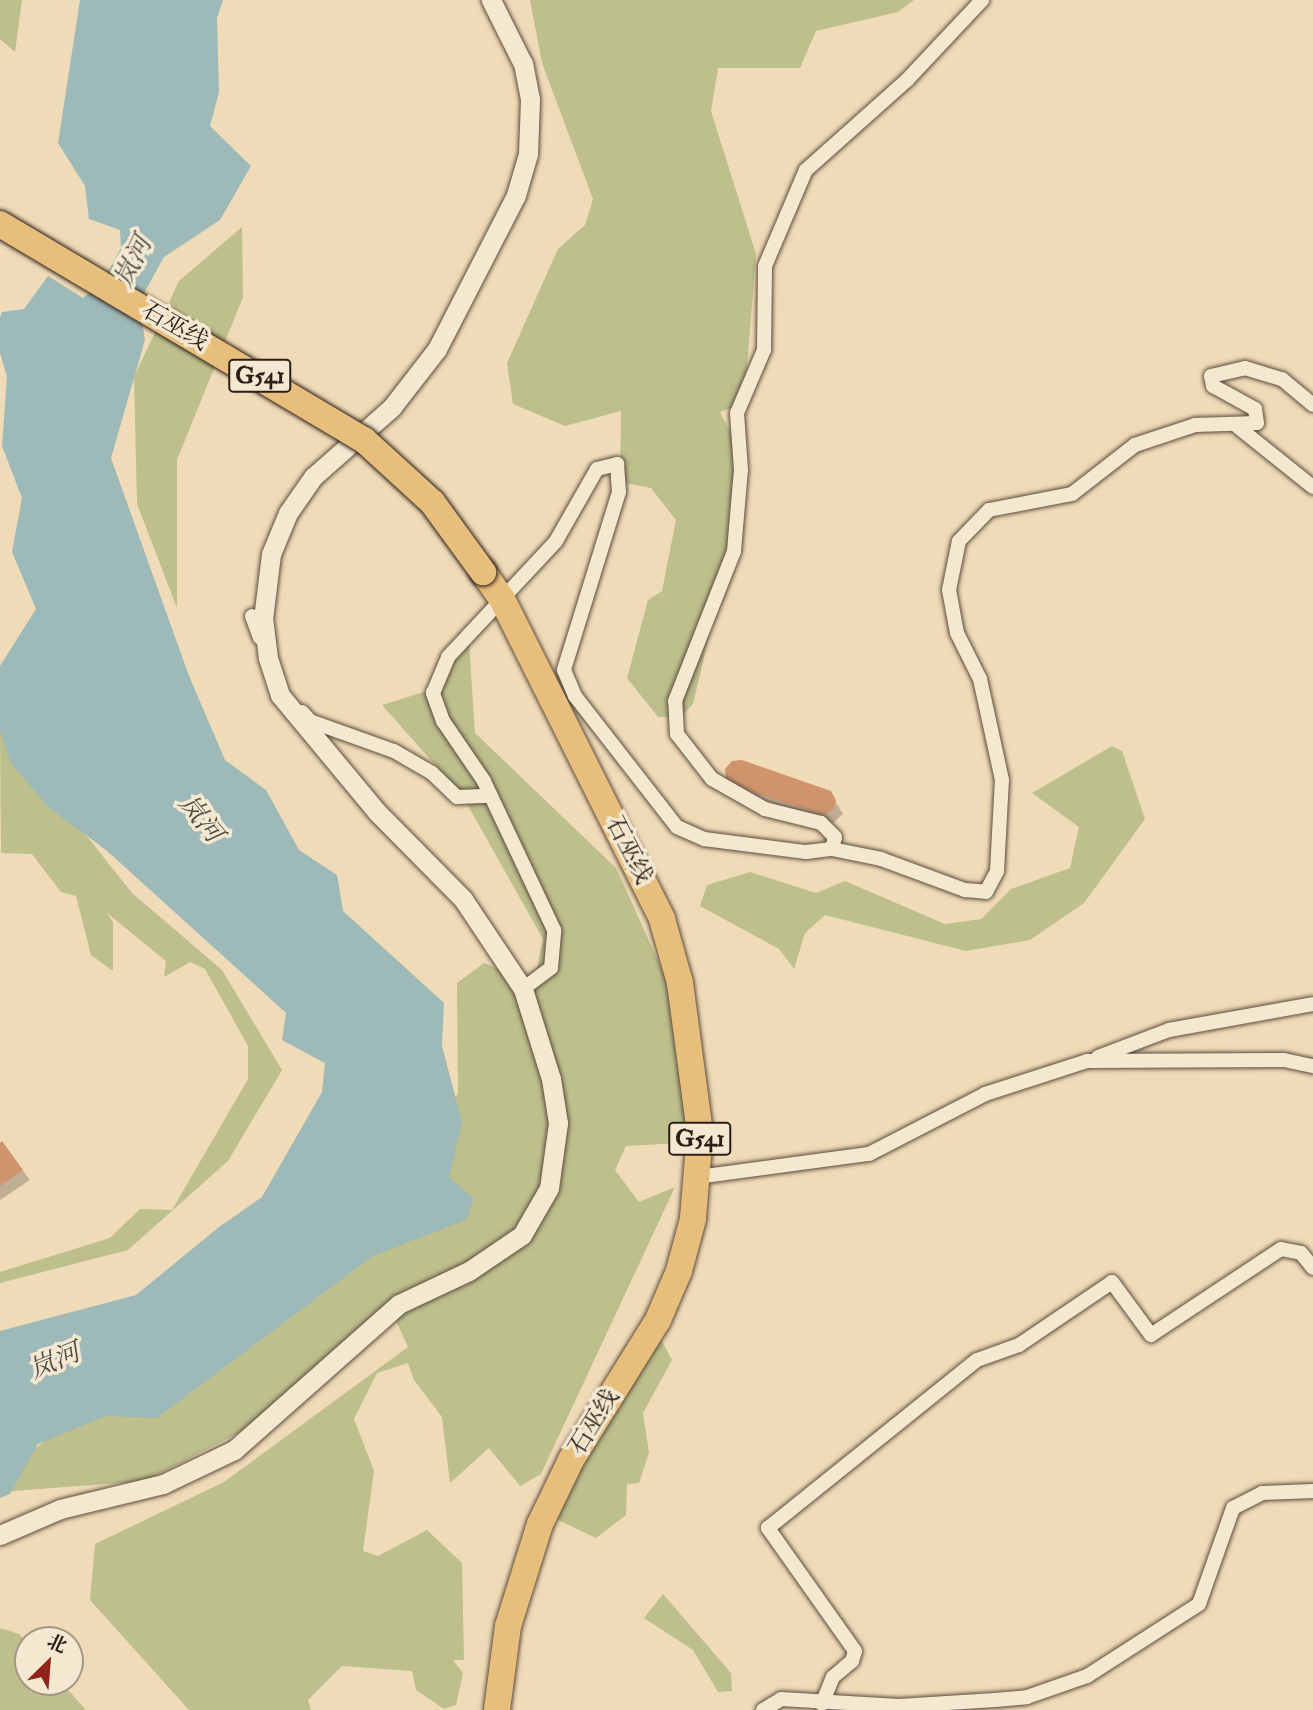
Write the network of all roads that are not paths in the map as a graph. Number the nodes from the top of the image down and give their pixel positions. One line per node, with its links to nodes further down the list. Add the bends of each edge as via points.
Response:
1 (491, 0): 11 (street, via 523,64 530,135 523,175 508,215 437,349 392,407 313,477 288,513 271,554 263,619 268,658 280,695 377,812 463,899)
2 (982, 0): 10 (street, via 907,80 806,170 800,182 765,266 764,350 737,413 741,470 734,551 675,701 677,734 712,779 765,809 821,823 835,836)
3 (0, 224): 7 (highway, 石巫线 / G541, bridge, via 364,440 432,502)
4 (1313, 404): 5 (street, via 1282,379 1245,368 1211,376 1213,386 1255,409 1257,423)
5 (1238, 427): 6 (street); 10 (street, via 1217,422 1195,425 1135,445 1072,494 989,510 959,541 948,590 957,633 980,679 1002,780 998,871 986,892)
6 (1313, 487)
7 (502, 599): 9 (street, via 448,657 433,693 443,721); 10 (street, via 556,541 597,469 617,464 619,492 564,670 575,696 677,827 704,839 806,852); 15 (highway, 石巫线 / G541, via 662,919 683,1003 700,1133)
8 (251, 616): 9 (street, via 277,685 310,721 394,751 432,773 457,797)
9 (490, 796): 11 (street, via 554,930 551,968)
10 (832, 849)
11 (523, 989): 18 (street, via 551,1079 558,1123 549,1188 522,1235 469,1271 398,1304 234,1450 163,1484 60,1509)
12 (1313, 1004): 13 (street, via 1169,1030)
13 (1087, 1061): 14 (street, via 1284,1060); 15 (street, via 985,1094 869,1154)
14 (1313, 1066)
15 (698, 1177): 20 (highway, 石巫线 / G541, via 686,1246 669,1296 571,1460 535,1535 508,1626)
16 (1313, 1268): 19 (street, via 1301,1253 1281,1249 1150,1335 1112,1282 1019,1345 977,1360 768,1528 855,1651 852,1661 833,1677)
17 (1313, 1491): 19 (street, via 1262,1493 1233,1508 1199,1604 1087,1676 1027,1697 899,1706)
18 (0, 1535)
19 (822, 1704): 21 (street, via 781,1699)
20 (497, 1710)
21 (763, 1710)

